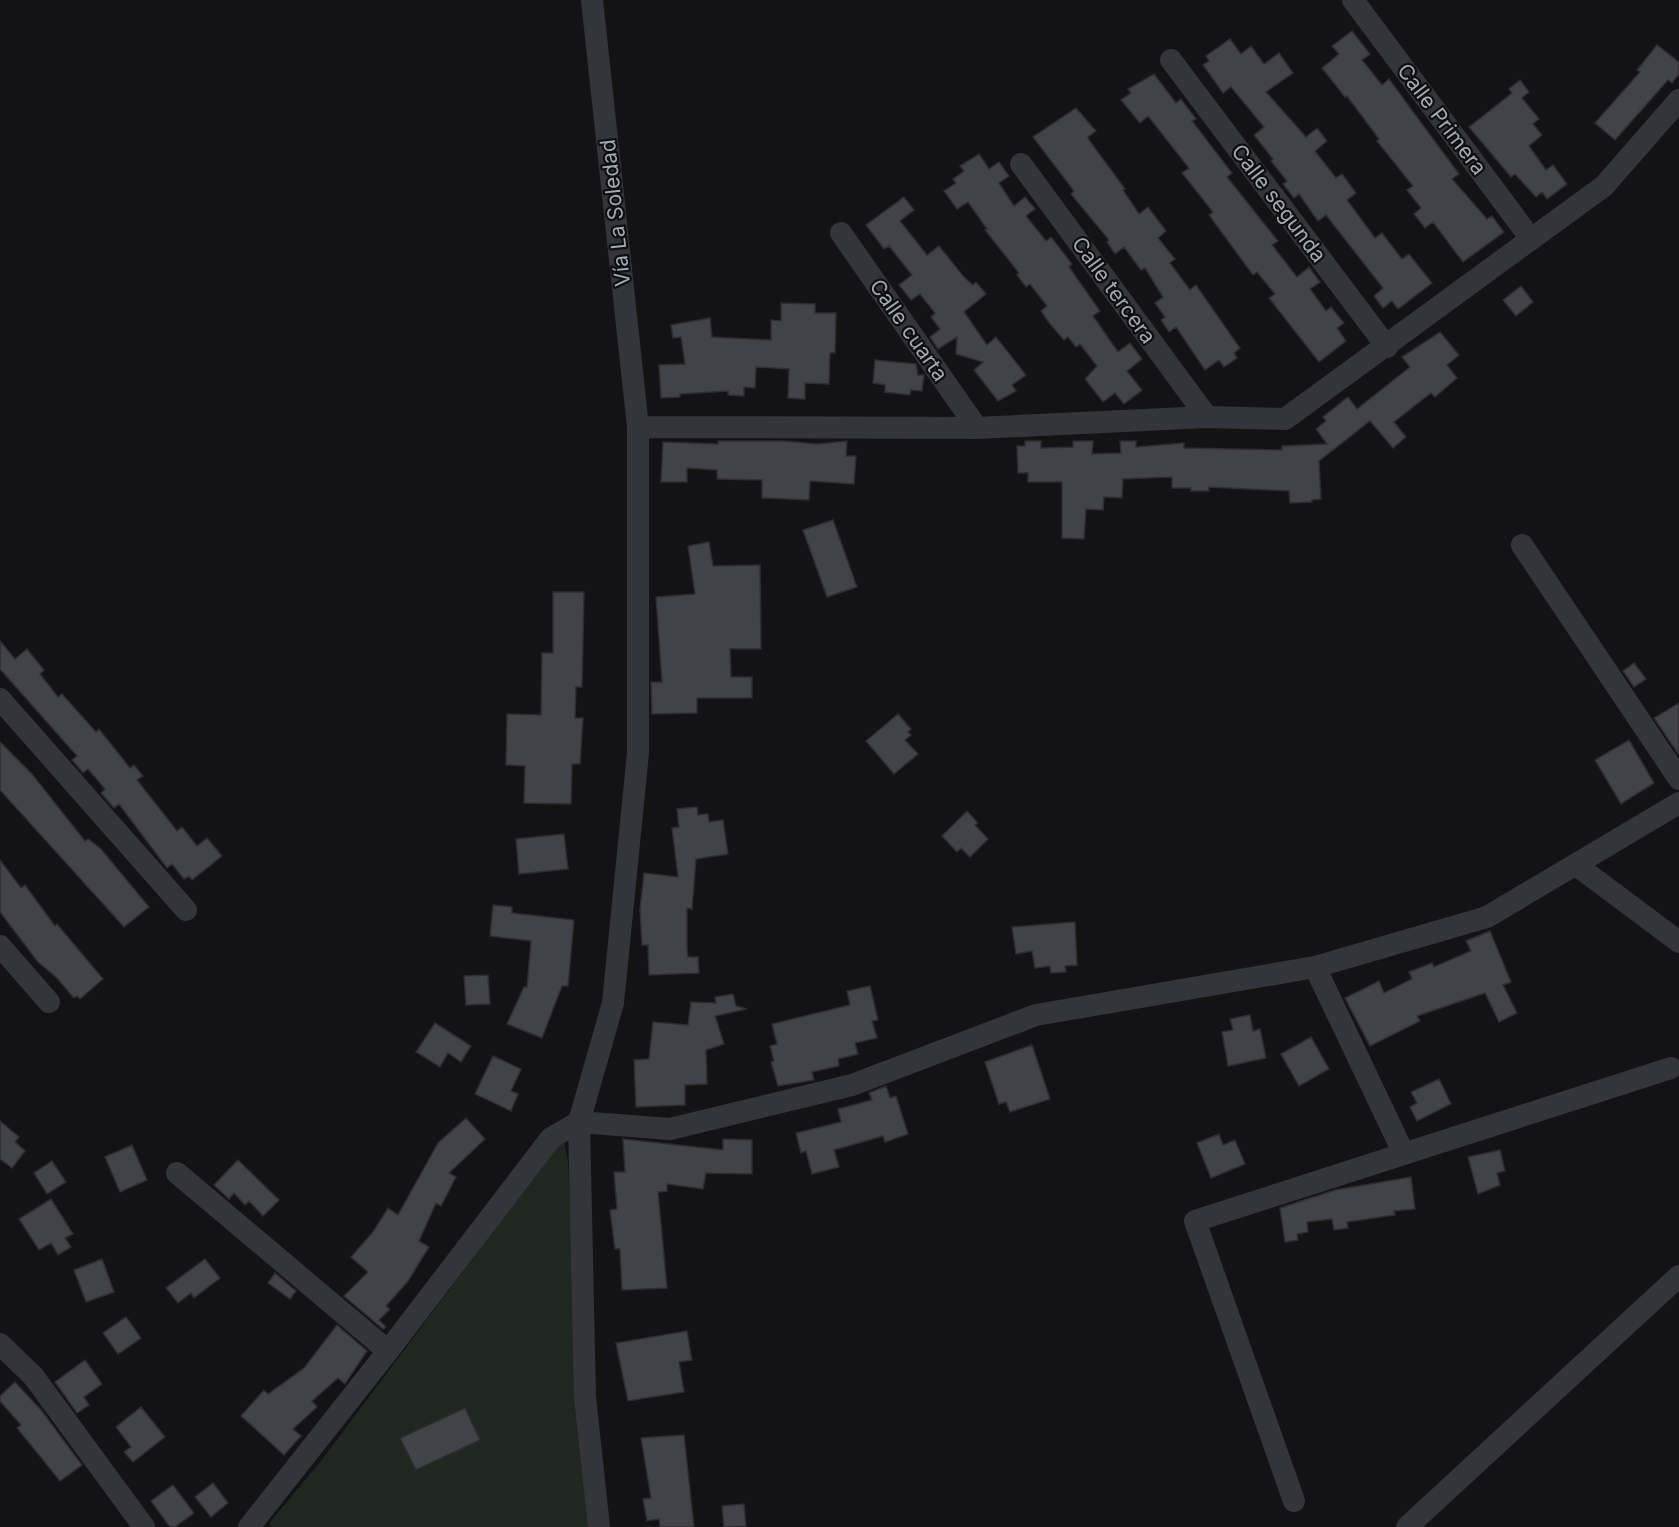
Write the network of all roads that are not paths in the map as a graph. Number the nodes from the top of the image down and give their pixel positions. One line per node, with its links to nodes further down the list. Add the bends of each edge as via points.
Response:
1 (592, 0): 10 (street, Vía La Soledad)
2 (1353, 0): 7 (street, Calle Primera)
3 (1171, 60): 8 (street, Calle segunda)
4 (1679, 100): 7 (street, via 1604,186)
5 (1021, 164): 9 (street, Calle tercera)
6 (841, 233): 11 (street, Calle cuarta)
7 (1531, 238): 8 (street)
8 (1387, 346): 9 (street, via 1286,419)
9 (1207, 417): 11 (street)
10 (638, 427): 11 (street); 23 (street, Vía La Soledad, via 638,753 613,1003)
11 (976, 428)
12 (1522, 545): 14 (street)
13 (0, 699): 17 (street)
14 (1679, 779)
15 (1679, 803): 16 (street)
16 (1576, 865): 18 (street); 20 (street, via 1487,917)
17 (186, 910)
18 (1679, 942)
19 (0, 946): 21 (street)
20 (1315, 967): 23 (street, via 1036,1015 852,1085 670,1129); 24 (street)
21 (49, 1002)
22 (1671, 1068): 24 (street)
23 (579, 1122): 28 (street, via 551,1138); 32 (street, Vía La Soledad, via 585,1397)
24 (1404, 1154): 29 (street, via 1195,1221)
25 (177, 1173): 28 (street)
26 (1679, 1276): 33 (street)
27 (0, 1344): 31 (street, via 34,1377)
28 (388, 1351): 30 (street)
29 (1294, 1501)
30 (253, 1526)
31 (144, 1527)
32 (599, 1527)
33 (1407, 1527)

